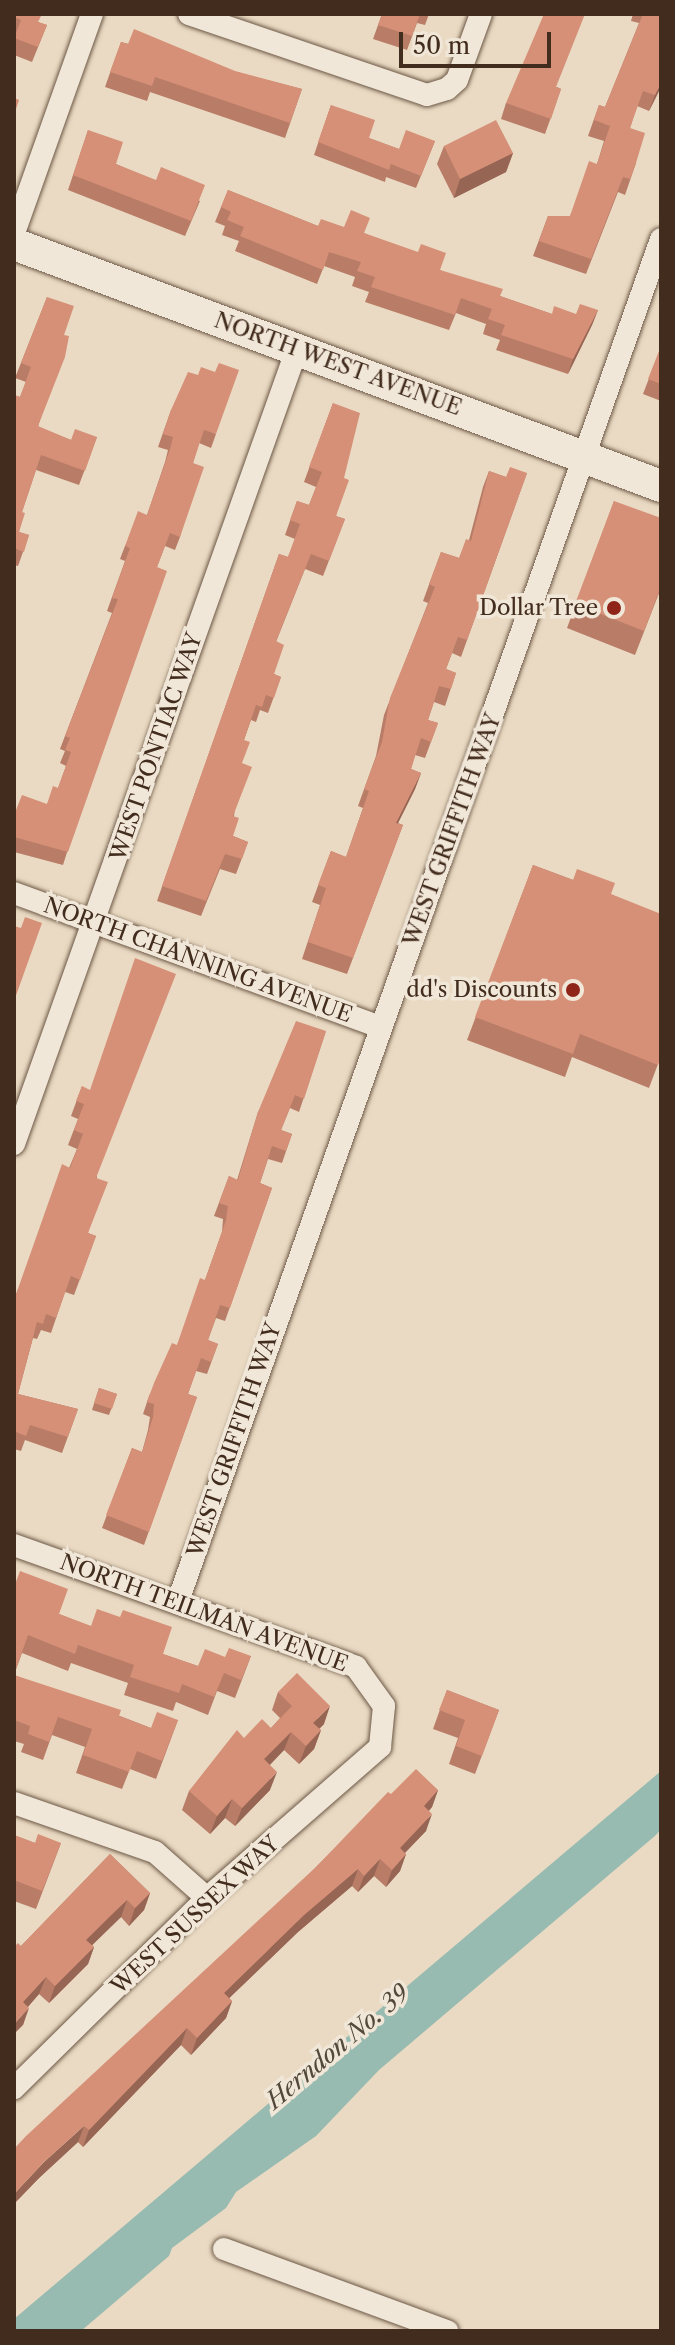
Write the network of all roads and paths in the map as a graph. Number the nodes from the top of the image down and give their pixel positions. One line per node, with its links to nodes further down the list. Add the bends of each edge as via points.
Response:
1 (92, 14): 4 (street)
2 (481, 14): 3 (street, via 457,80 438,94 396,88)
3 (203, 17)
4 (14, 233)
5 (661, 239): 8 (street, WEST GRIFFITH WAY)
6 (14, 244): 7 (main road, NORTH WEST AVENUE)
7 (297, 349): 8 (main road, NORTH WEST AVENUE); 11 (street, WEST PONTIAC WAY)
8 (584, 456): 9 (main road, NORTH WEST AVENUE); 12 (street, WEST GRIFFITH WAY)
9 (661, 486)
10 (14, 893): 11 (street, NORTH CHANNING AVENUE)
11 (95, 922): 12 (street, NORTH CHANNING AVENUE); 13 (street, WEST PONTIAC WAY)
12 (381, 1027): 15 (street, WEST GRIFFITH WAY)
13 (14, 1144)
14 (14, 1545): 15 (street, NORTH TEILMAN AVENUE)
15 (178, 1601): 16 (street, NORTH TEILMAN AVENUE, via 356,1667 384,1706)
16 (380, 1747): 18 (street, WEST SUSSEX WAY)
17 (14, 1803): 18 (street, via 155,1852)
18 (207, 1898): 19 (street, WEST SUSSEX WAY)
19 (14, 2088)
20 (224, 2249): 21 (street)
21 (447, 2331)

